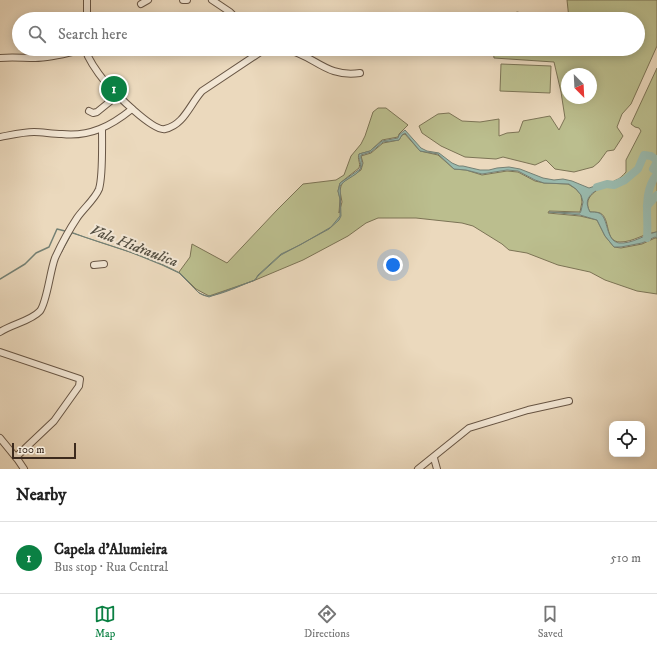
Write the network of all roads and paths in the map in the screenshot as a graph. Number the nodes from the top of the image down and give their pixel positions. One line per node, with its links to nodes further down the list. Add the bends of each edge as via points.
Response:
1 (87, 0): 7 (street)
2 (148, 0): 6 (street)
3 (183, 0): 4 (street)
4 (186, 0)
5 (212, 0): 8 (street)
6 (141, 4)
7 (87, 12)
8 (230, 12)
9 (52, 56): 13 (street)
10 (87, 56): 15 (street)
11 (254, 56): 16 (street, via 202,91 185,116 163,130 156,128)
12 (304, 56): 14 (street, via 334,72 348,75)
13 (0, 58)
14 (360, 73)
15 (118, 95): 16 (street); 17 (street, via 97,112)
16 (132, 109): 18 (street, via 118,121)
17 (89, 110)
18 (102, 128): 19 (street, via 73,135 31,132); 22 (street, via 98,189 76,219 56,256 40,310)
19 (0, 137)
20 (94, 264): 21 (street)
21 (104, 264)
22 (0, 332)
23 (0, 352): 26 (street, via 80,379 79,386 54,420)
24 (570, 402): 27 (street, via 528,410 469,428)
25 (0, 438): 26 (street)
26 (16, 457): 28 (street)
27 (434, 458): 29 (street); 30 (street)
28 (24, 469)
29 (418, 469)
30 (437, 469)

